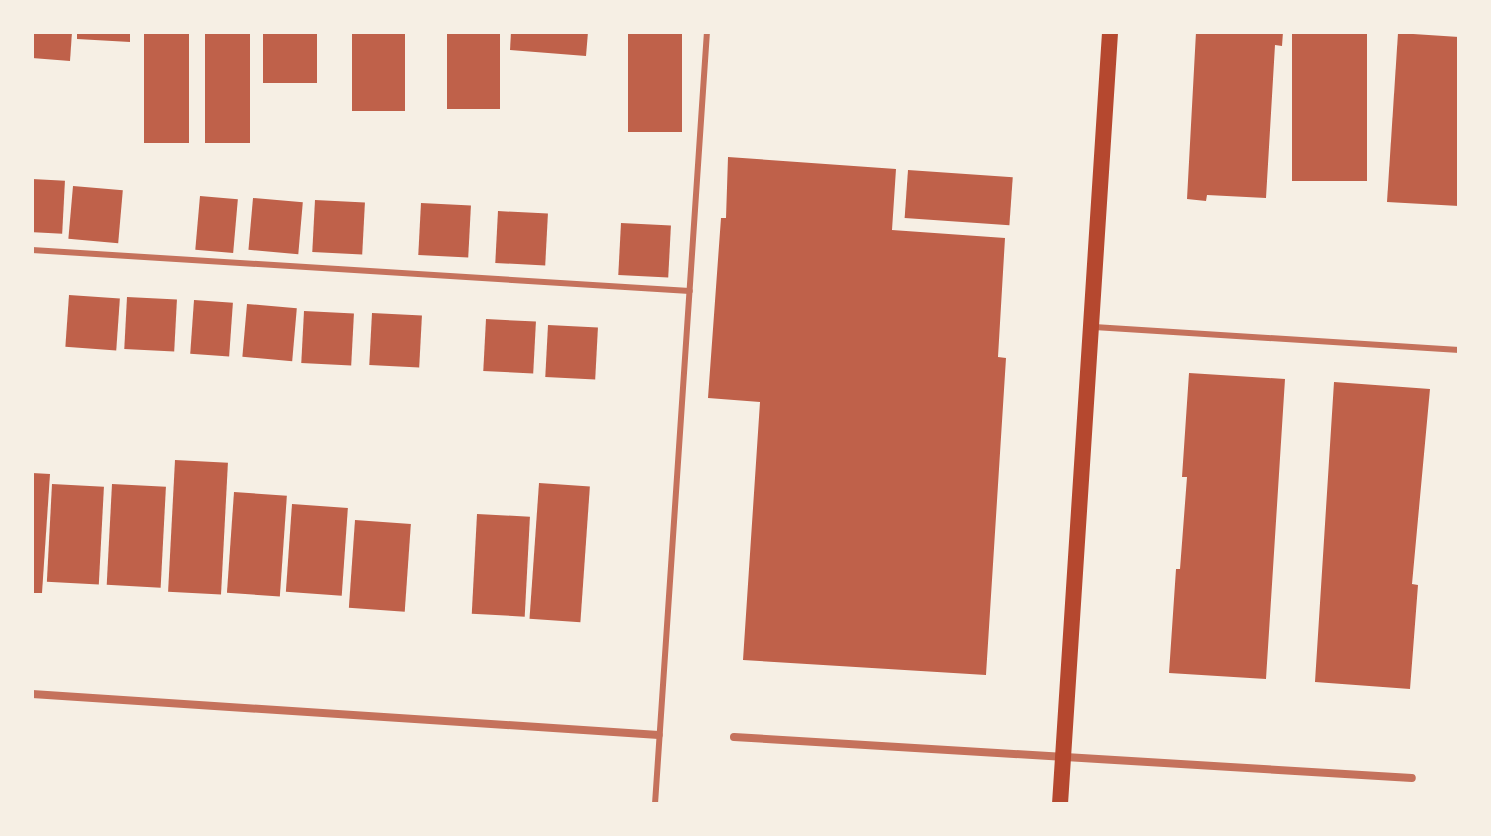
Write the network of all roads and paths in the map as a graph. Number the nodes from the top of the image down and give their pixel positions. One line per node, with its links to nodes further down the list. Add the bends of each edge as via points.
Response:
1 (707, 32): 4 (lane)
2 (1110, 32): 5 (main road)
3 (32, 250): 4 (lane)
4 (690, 291): 8 (lane)
5 (1091, 327): 6 (lane); 10 (main road)
6 (1459, 350)
7 (32, 694): 8 (street)
8 (659, 735): 12 (lane)
9 (734, 737): 10 (street)
10 (1063, 756): 11 (street); 13 (main road)
11 (1412, 778)
12 (655, 804)
13 (1060, 804)

